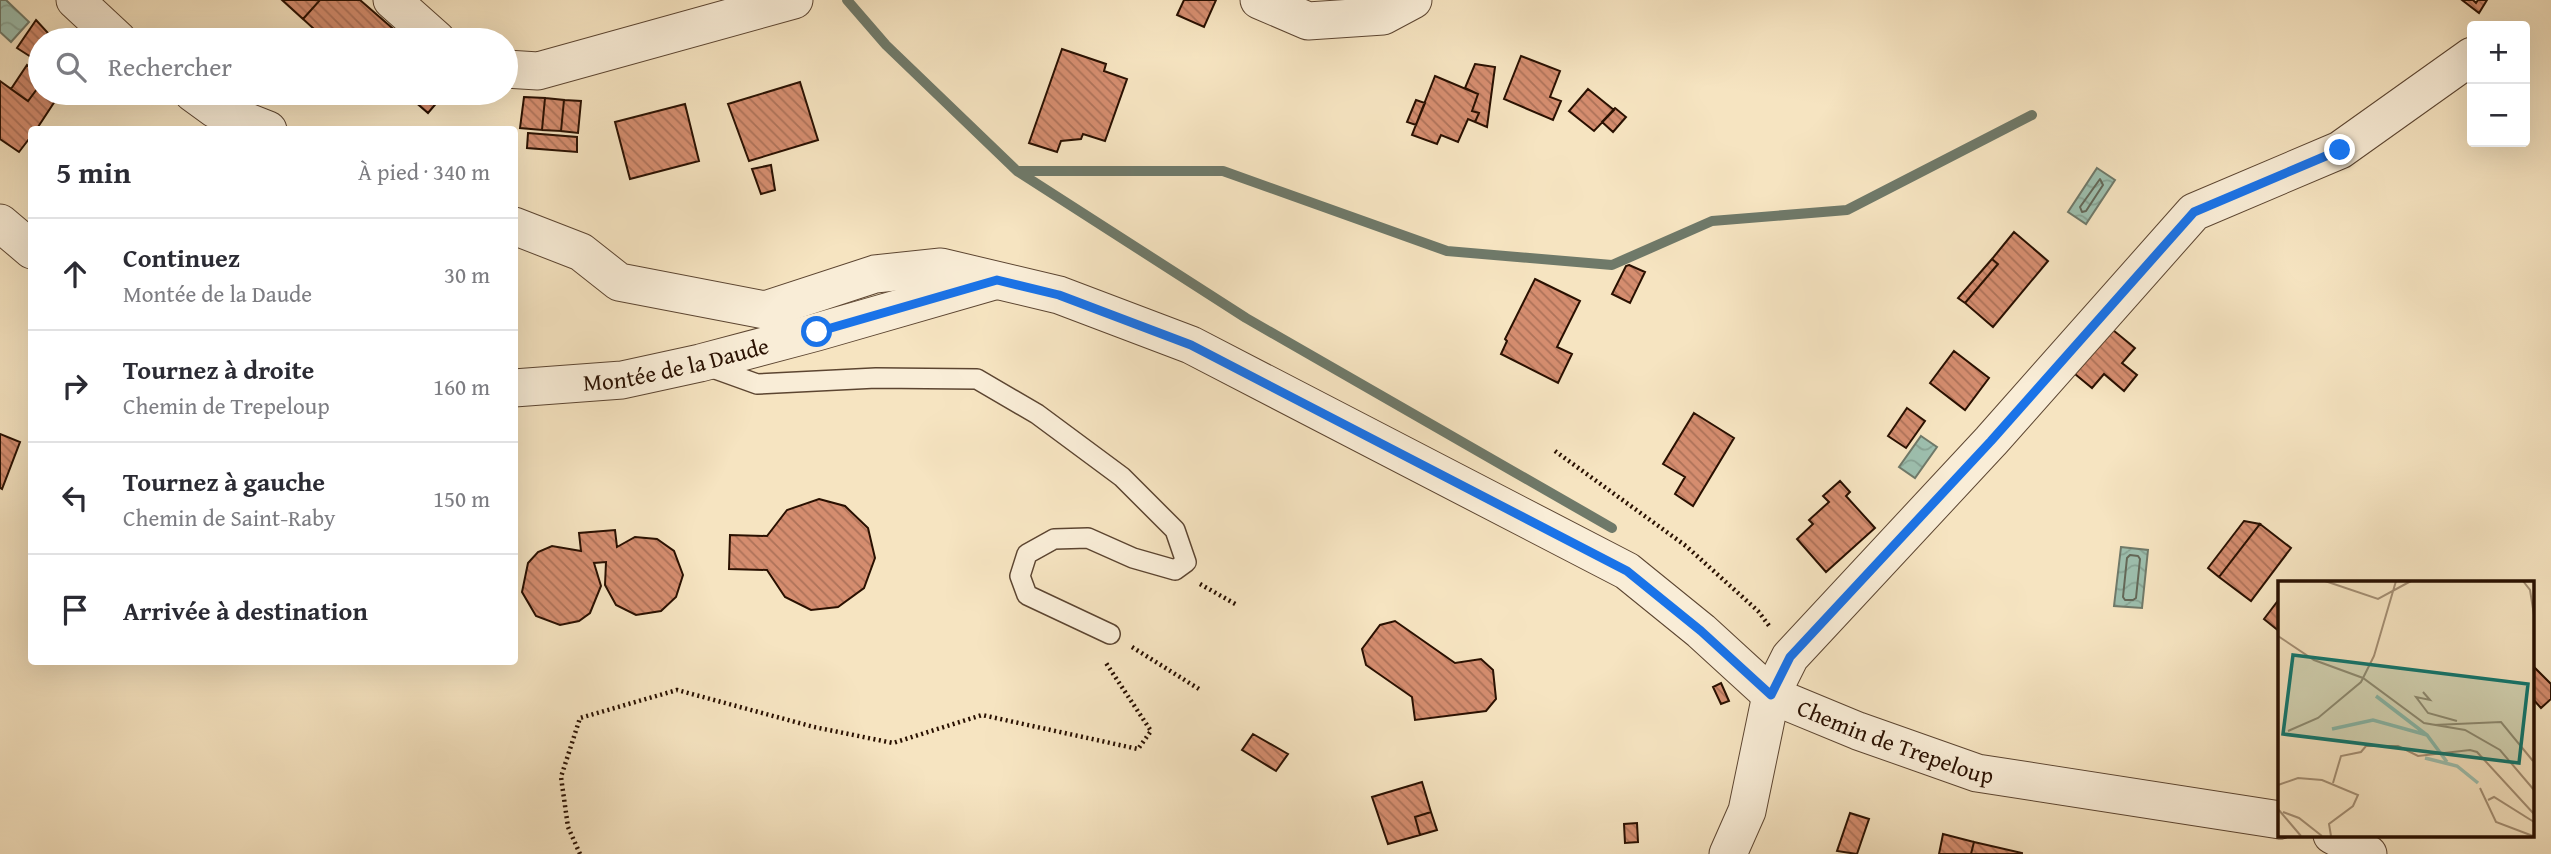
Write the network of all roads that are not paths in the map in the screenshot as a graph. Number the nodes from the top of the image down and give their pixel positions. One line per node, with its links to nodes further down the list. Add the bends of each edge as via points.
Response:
1 (75, 0): 6 (street)
2 (392, 0): 7 (street)
3 (794, 0): 9 (street, via 538,71)
4 (1259, 0): 5 (street, via 1308,21 1383,16)
5 (1413, 0)
6 (105, 28)
7 (424, 28)
8 (2467, 60): 19 (street, via 2340,150 2194,212 1991,441 1790,657)
9 (518, 70)
10 (210, 105): 11 (street)
11 (258, 126)
12 (0, 223): 14 (street)
13 (518, 228): 15 (street, Chemin de Trepeloup, via 581,253 619,282 765,310 874,274 941,267)
14 (28, 247)
15 (997, 280): 16 (street, Montée de la Daude); 19 (street, Chemin de Trepeloup, via 1059,295 1191,345 1627,571)
16 (699, 363): 17 (street, Montée de la Daude, via 622,380); 18 (lane, via 757,384 977,379 1037,414 1122,477 1175,530 1186,562 1175,570 1088,538 1054,539 1027,554 1020,576 1027,595)
17 (518, 388)
18 (1110, 634)
19 (1771, 695): 20 (street, Chemin de Trepeloup, via 1977,773); 22 (street, via 1747,811)
20 (2278, 820)
21 (2334, 836): 23 (street)
22 (1728, 854)
23 (2368, 854)

